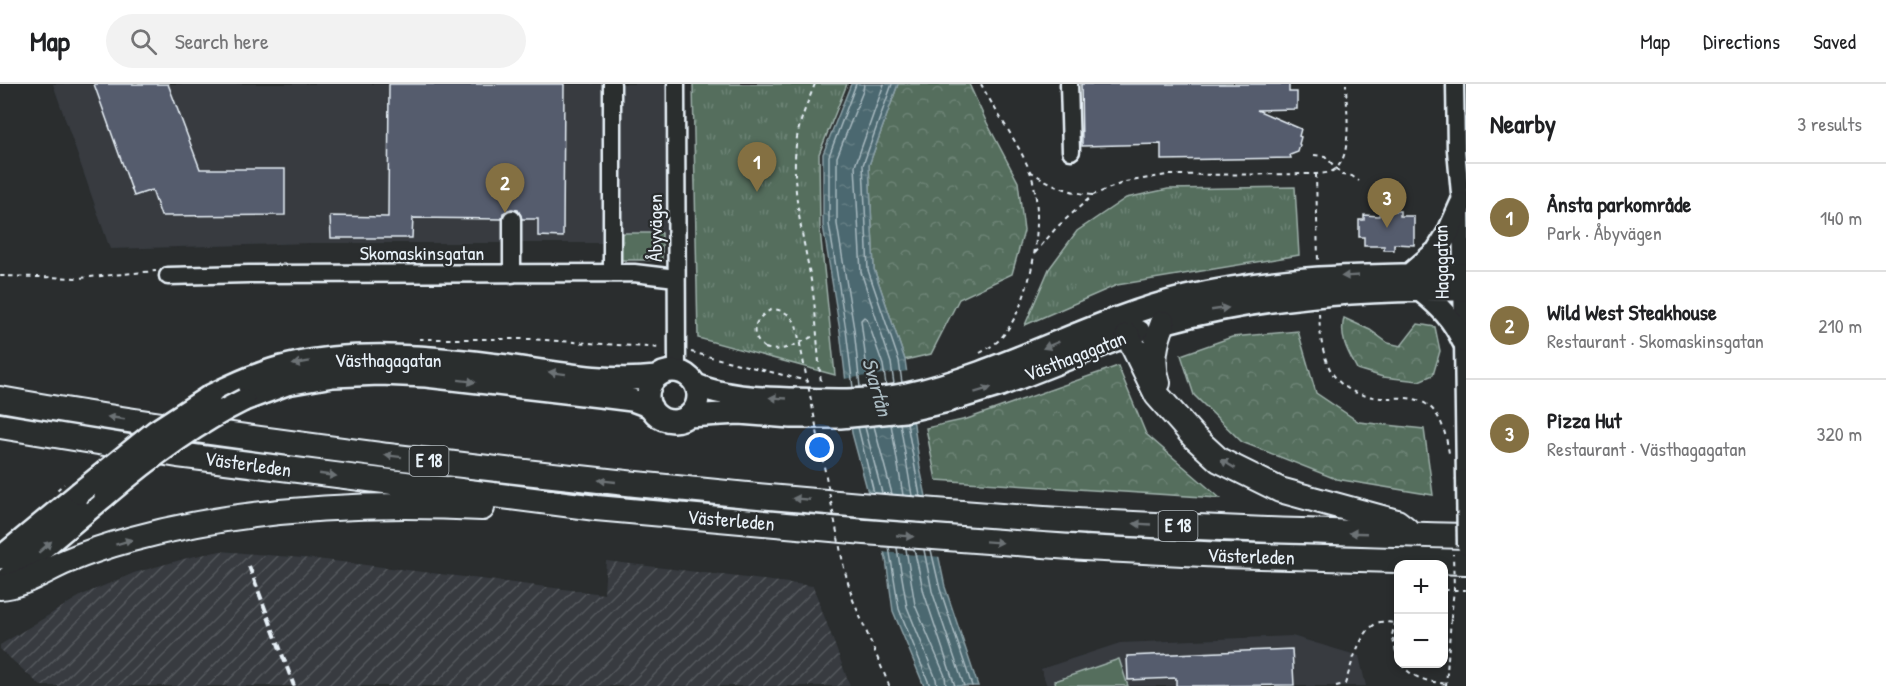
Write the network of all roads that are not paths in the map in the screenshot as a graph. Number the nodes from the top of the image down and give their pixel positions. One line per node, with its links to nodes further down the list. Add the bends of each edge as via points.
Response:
1 (612, 84): 8 (street)
2 (676, 84): 11 (street, Åbyvägen)
3 (1069, 84): 5 (street)
4 (1455, 84): 6 (street, Hagagatan)
5 (1071, 151)
6 (1461, 204): 12 (main road, via 1448,233); 13 (street, Hagagatan)
7 (512, 219): 9 (street)
8 (612, 273): 9 (street, Skomaskinsgatan); 11 (street, Skomaskinsgatan)
9 (512, 274): 10 (street, Skomaskinsgatan)
10 (168, 276)
11 (676, 278): 17 (street, Åbyvägen)
12 (1415, 283): 13 (main road, Västhagagatan); 14 (main road, Västhagagatan, one-way to 12, via 1206,311); 15 (main road, Västhagagatan, one-way to 15, via 1383,274 1247,286 1185,297); 16 (main road, via 1441,306)
13 (1464, 283): 16 (street, Hagagatan)
14 (1163, 323): 15 (street, Västhagagatan); 21 (highway, via 1154,362)
15 (1132, 327): 19 (main road, Västhagagatan, one-way to 15, via 1001,384); 19 (main road, Västhagagatan, one-way to 19, via 1105,323 965,378); 21 (highway, via 1157,395)
16 (1463, 341): 26 (street, Hagagatan)
17 (667, 374): 18 (main road, via 687,375); 22 (main road, via 651,384); 31 (main road, Västhagagatan, one-way to 31, bridge, via 616,380 409,357 362,356 290,365 248,378 210,396 156,431)
18 (703, 388): 23 (main road, Västhagagatan, one-way to 18); 24 (main road)
19 (925, 398): 23 (main road, Västhagagatan, via 886,414)
20 (0, 399): 28 (highway, Västerleden / E 18, one-way to 20, via 940,511 542,475 279,442)
21 (1165, 402): 28 (highway, one-way to 21, via 1396,522 1280,489 1219,460)
22 (651, 407): 24 (main road, via 667,420); 33 (main road, Västhagagatan, one-way to 22, bridge, via 175,441 244,400 287,384 333,376 426,376 632,400)
23 (838, 409): 24 (main road, Västhagagatan, via 791,417 739,413)
24 (688, 416)
25 (0, 426): 27 (highway, Västerleden / E 18, one-way to 27, via 178,455)
26 (1465, 478): 30 (street, Hagagatan, bridge)
27 (596, 508): 32 (highway, Västerleden / E 18, one-way to 32, via 946,539 1223,555); 33 (highway, E 18, one-way to 27, via 13,587 68,561 133,539 263,515 390,505 578,516)
28 (1416, 535): 29 (highway, Västerleden / E 18)
29 (1466, 536)
30 (1466, 546)
31 (0, 558)
32 (1466, 562)
33 (0, 586)

